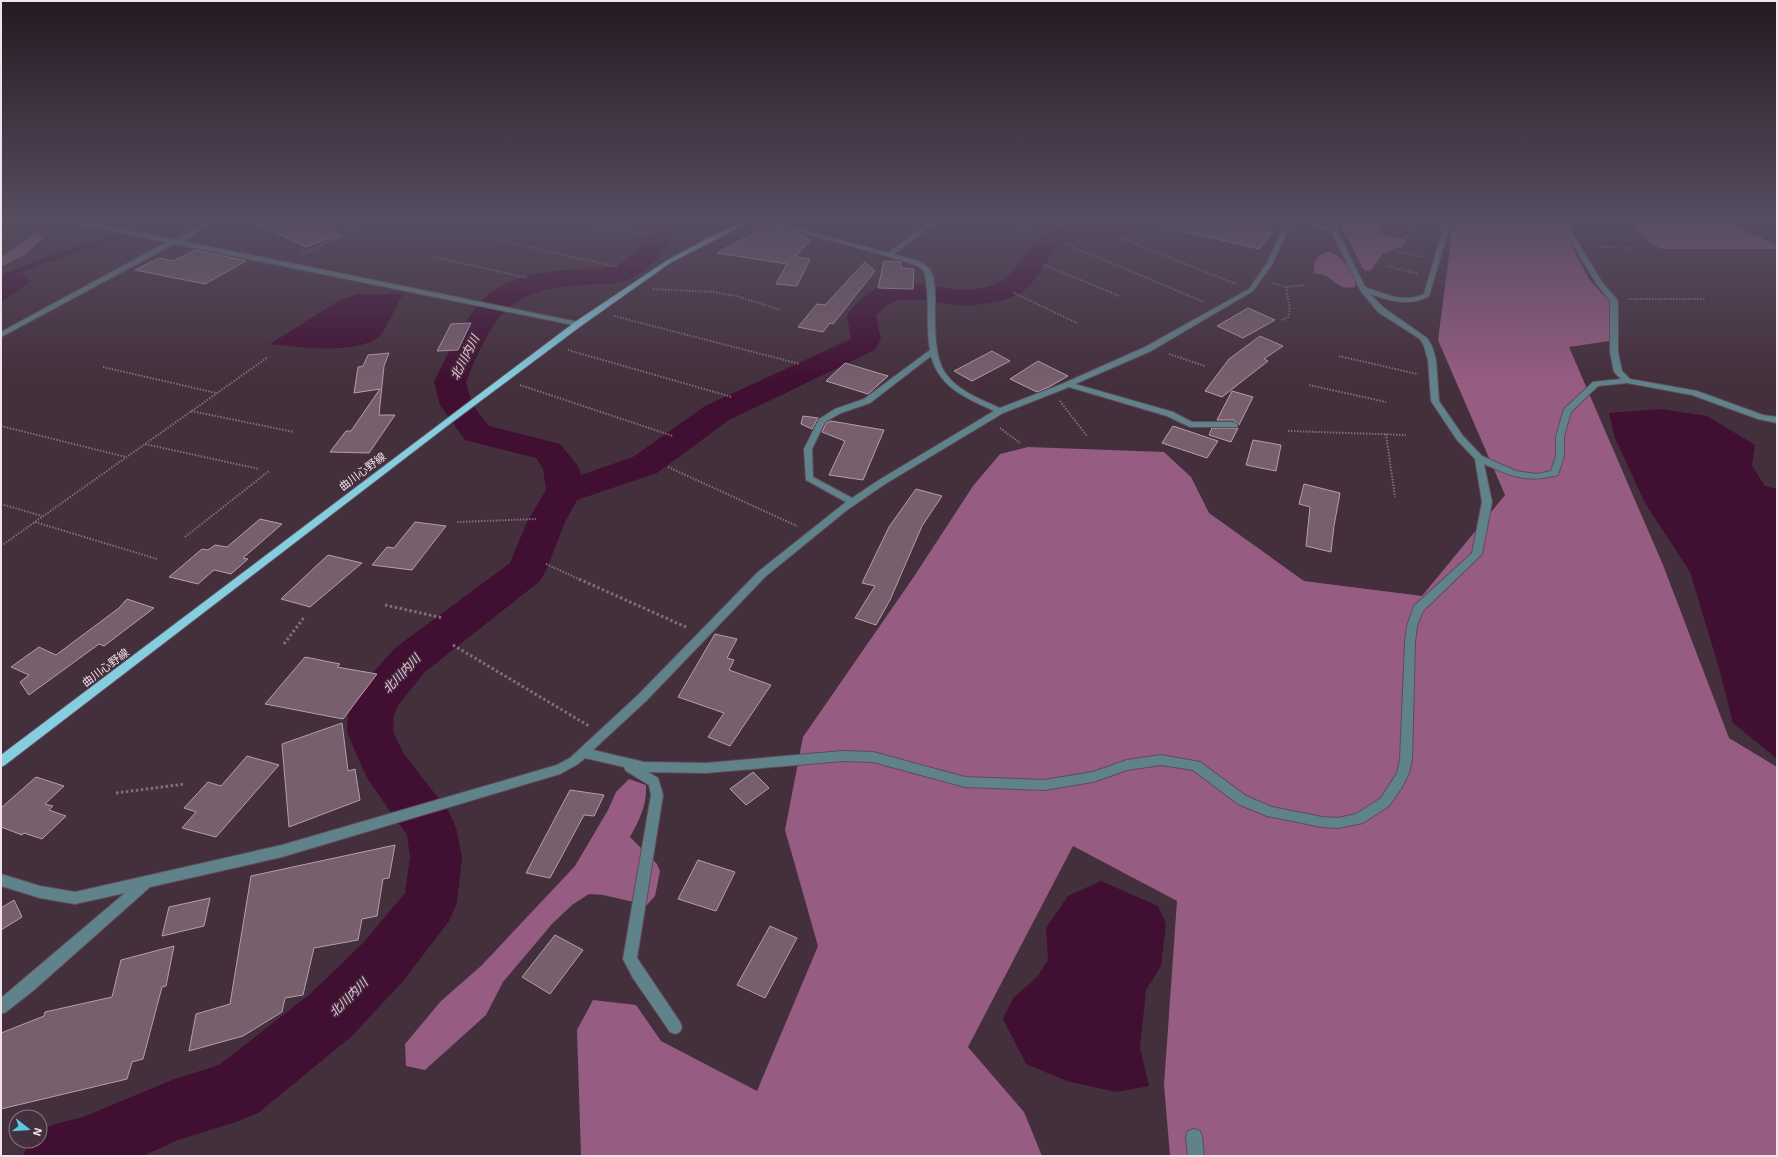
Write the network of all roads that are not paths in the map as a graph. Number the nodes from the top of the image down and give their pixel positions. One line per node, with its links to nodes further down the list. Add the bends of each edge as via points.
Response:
1 (115, 274): 11 (street)
2 (333, 274): 10 (street)
3 (651, 274): 10 (main road, 曲川心野線)
4 (929, 274): 12 (street, via 931,331)
5 (1262, 274): 14 (street, via 1251,290 1148,349)
6 (1355, 274): 9 (street)
7 (1433, 274): 9 (street, via 1427,295 1422,299 1388,298)
8 (1593, 274): 13 (street, via 1614,301 1614,352 1618,372)
9 (1362, 289): 18 (street, via 1380,310 1423,338 1432,360 1435,400 1460,438)
10 (578, 324): 21 (main road, 曲川心野線)
11 (1, 336)
12 (935, 350): 15 (street, via 943,375 973,398); 19 (street, via 867,401 838,411 822,421 808,449 809,478)
13 (1627, 381): 16 (street, via 1694,393 1761,417); 18 (street, via 1596,384 1566,411 1555,473 1537,477 1514,474)
14 (1069, 385): 15 (street); 17 (street, via 1170,414 1190,424)
15 (1000, 411): 19 (street)
16 (1777, 420)
17 (1234, 425)
18 (1479, 458): 22 (street, via 1487,502 1477,554 1418,609 1410,642 1406,760 1403,773 1385,802 1359,819 1338,823 1322,822 1271,812 1242,800 1196,766 1161,760 1126,765 1093,777 1044,785 965,782 873,757 843,756 706,768 644,767)
19 (852, 502): 20 (street, via 762,574 642,698)
20 (584, 753): 22 (street); 24 (street, via 553,771 282,851)
21 (1, 762)
22 (625, 764): 26 (street, via 654,782 657,795 630,959)
23 (1, 880): 24 (street, via 40,892 75,898)
24 (146, 882): 25 (street)
25 (1, 1007)
26 (675, 1027)
27 (1194, 1137): 28 (street)
28 (1196, 1156)

